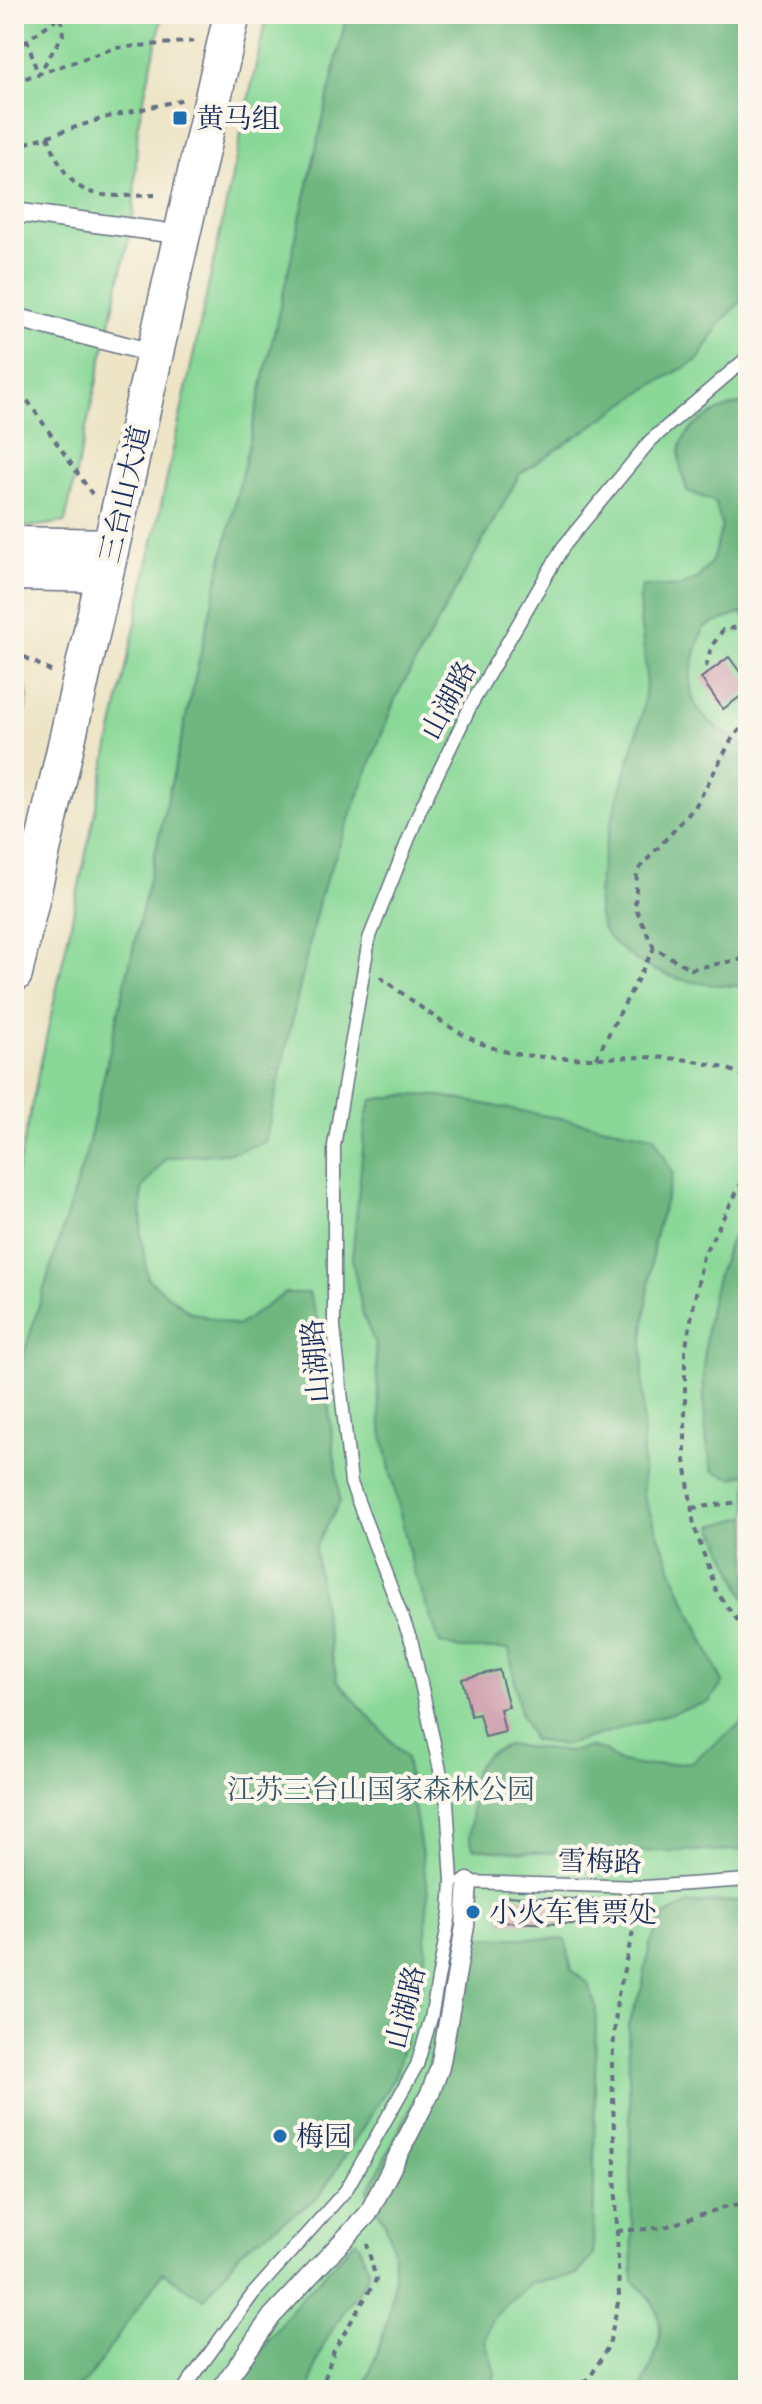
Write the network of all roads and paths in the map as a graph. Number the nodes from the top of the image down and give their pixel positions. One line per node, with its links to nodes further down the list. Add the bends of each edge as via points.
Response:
1 (232, 14): 21 (main road, 三台山大道)
2 (62, 15): 4 (path); 6 (path, via 63,35)
3 (204, 27): 6 (path, via 115,48); 8 (main road, 三台山大道)
4 (27, 39): 5 (path); 6 (path)
5 (14, 50)
6 (38, 75): 7 (path)
7 (14, 82)
8 (189, 98): 9 (path); 11 (main road, 三台山大道)
9 (48, 136): 10 (path); 11 (path, via 72,183 92,194)
10 (14, 147)
11 (170, 195): 13 (main road, 三台山大道)
12 (14, 212): 13 (street)
13 (162, 232): 15 (main road, 三台山大道)
14 (14, 317): 15 (street)
15 (137, 349): 19 (main road, 三台山大道)
16 (745, 360): 18 (path); 31 (lane, 山湖路, via 650,441 563,547 472,703 420,810 369,939)
17 (14, 381): 19 (path)
18 (748, 454)
19 (101, 507): 21 (main road, 三台山大道)
20 (14, 543): 21 (street)
21 (99, 560): 22 (street); 26 (main road, 三台山大道); 32 (main road, 三台山大道)
22 (14, 574)
23 (748, 625): 25 (path, via 723,630)
24 (14, 651): 26 (path)
25 (706, 667)
26 (62, 678): 28 (main road, 三台山大道)
27 (748, 720): 29 (path, via 695,807 637,871 635,907)
28 (14, 890)
29 (654, 948): 30 (path, via 691,969); 33 (path)
30 (748, 958)
31 (365, 966): 33 (path, via 456,1032 516,1054); 40 (lane, 山湖路, via 334,1146 334,1327 351,1483 412,1643)
32 (14, 974)
33 (596, 1058): 34 (path, via 669,1056 716,1063)
34 (748, 1077)
35 (748, 1171): 37 (path, via 703,1256 685,1351 685,1460)
36 (748, 1501): 37 (path)
37 (692, 1508): 38 (path, via 717,1593)
38 (748, 1634)
39 (748, 1880): 41 (lane, 雪梅路)
40 (460, 1882): 41 (lane, 雪梅路); 43 (street, via 465,1926 440,2067); 45 (lane, 山湖路, via 417,2065 346,2190 253,2294)
41 (644, 1887): 44 (path, via 617,1999 612,2064)
42 (748, 2204): 44 (path, via 662,2228)
43 (359, 2226): 46 (street, via 272,2316); 47 (path, via 376,2280 334,2350)
44 (617, 2231): 48 (path, via 616,2323 591,2376)
45 (183, 2390)
46 (220, 2390)
47 (321, 2390)
48 (574, 2390)

